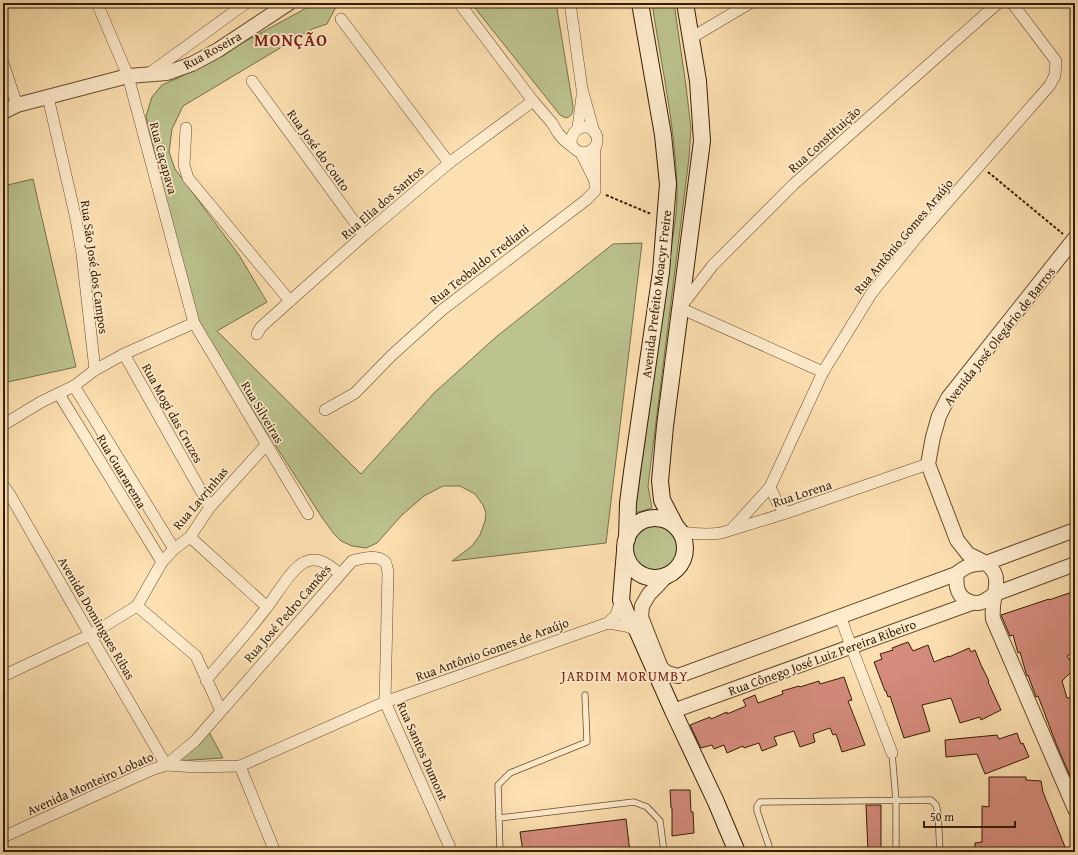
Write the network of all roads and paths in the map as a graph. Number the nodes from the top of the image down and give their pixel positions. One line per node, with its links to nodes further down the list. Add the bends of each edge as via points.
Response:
1 (97, 3): 15 (street, Rua Caçapava)
2 (246, 3): 14 (street)
3 (289, 3): 14 (street, Rua Roseira, via 192,64 167,73)
4 (459, 3): 19 (street)
5 (570, 3): 17 (street)
6 (640, 3): 31 (main road, Avenida Prefeito Moacyr Freire, via 663,135 668,184)
7 (685, 3): 12 (main road, Avenida Prefeito Moacyr Freire)
8 (750, 3): 12 (street)
9 (998, 3): 35 (street, Rua Constituição, via 794,184 713,265)
10 (1012, 3): 29 (street, Rua Antônio Gomes Araújo, via 1056,61 1055,75 1050,85)
11 (341, 19): 28 (street)
12 (691, 38): 35 (main road, Avenida Prefeito Moacyr Freire, via 698,81 702,141)
13 (3, 63): 20 (street)
14 (147, 75): 15 (street, Rua Roseira)
15 (128, 76): 18 (street, Rua Roseira); 36 (street, Rua Caçapava)
16 (252, 81): 32 (street, Rua José do Couto)
17 (582, 89): 24 (street); 25 (street)
18 (48, 98): 20 (street, Rua Roseira); 39 (street, Rua São José dos Campos, via 76,219)
19 (533, 101): 22 (street); 28 (street, Rua Elia dos Santos)
20 (18, 105): 21 (street, Rua Roseira)
21 (3, 112)
22 (552, 123): 24 (street); 27 (street, via 564,140)
23 (186, 128): 34 (street, via 184,165 188,178)
24 (576, 130): 25 (street, via 582,127); 27 (street, via 571,139)
25 (594, 132): 26 (street, via 597,140)
26 (595, 147): 27 (street, via 589,152); 30 (street)
27 (577, 150): 30 (street)
28 (449, 163): 32 (street, Rua Elia dos Santos)
29 (981, 166): 33 (path); 40 (street, Rua Antônio Gomes Araújo, via 871,294)
30 (595, 185): 31 (path); 43 (street, Rua Teobaldo Frediani, via 586,200 442,310 355,393)
31 (666, 220): 57 (main road, Avenida Prefeito Moacyr Freire, via 628,503)
32 (364, 235): 34 (street, Rua Elia dos Santos)
33 (1073, 240): 46 (street, Avenida José Olegário de Barros, via 948,398 939,416)
34 (290, 301): 37 (street, Rua Elia dos Santos)
35 (680, 308): 40 (street); 53 (main road, Avenida Prefeito Moacyr Freire, via 660,481 662,500)
36 (194, 323): 38 (street); 45 (street, Rua Silveiras)
37 (257, 334)
38 (124, 354): 39 (street); 50 (street, Rua Mogi das Cruzes)
39 (95, 370): 41 (street)
40 (824, 372): 48 (street, Rua Antônio Gomes Araújo)
41 (74, 386): 42 (street); 58 (street, Rua Guararema)
42 (59, 394): 44 (street); 59 (street, Rua Guararema)
43 (325, 410)
44 (3, 425)
45 (266, 445): 50 (street, Rua Lavrinhas); 52 (street, Rua Silveiras)
46 (928, 464): 51 (street, Rua Lorena); 61 (street, via 957,540 968,554)
47 (3, 485): 49 (street, Avenida Domingues Ribas)
48 (770, 487): 51 (street); 54 (street, Rua Antônio Gomes Araújo)
49 (6, 497): 74 (street, Avenida Domingues Ribas)
50 (210, 507): 56 (street, Rua Lavrinhas)
51 (786, 513): 54 (street, Rua Lorena)
52 (308, 514)
53 (678, 529): 54 (street, Rua Lorena, via 710,534); 57 (main road, via 666,520 647,519 631,530); 65 (main road, Avenida Prefeito Moacyr Freire, via 686,549 684,558 674,572)
54 (732, 529)
55 (1075, 530): 61 (street)
56 (190, 537): 58 (street, Rua Lavrinhas); 70 (street)
57 (626, 545): 65 (main road, via 628,560 640,573 648,577); 67 (main road, Avenida Prefeito Moacyr Freire)
58 (174, 549): 59 (street, Rua Lavrinhas)
59 (162, 562): 69 (street, Rua Lavrinhas)
60 (386, 563): 63 (street, Rua José Pedro Camões, via 373,557 362,558 352,561); 79 (street, Rua Santos Dumont, via 388,572)
61 (986, 563): 64 (street, via 968,565); 66 (street, via 995,575)
62 (1075, 564): 66 (street, Rua Cônego José Luiz Pereira Ribeiro)
63 (340, 574): 70 (street, via 322,562 314,560 304,563 296,568); 80 (street, Rua José Pedro Camões)
64 (956, 574): 68 (street, via 959,592); 71 (street)
65 (666, 576): 71 (street, Avenida Prefeito Moacyr Freire, via 649,594 642,606 641,617 662,668 667,673 678,676)
66 (995, 594): 68 (street, Rua Cônego José Luiz Pereira Ribeiro, via 988,600); 85 (street, via 992,605 993,620)
67 (621, 600): 72 (street, via 616,615); 73 (main road, Avenida Prefeito Moacyr Freire)
68 (972, 603): 75 (street, Rua Cônego José Luiz Pereira Ribeiro)
69 (137, 606): 74 (street, Rua Lavrinhas); 77 (street, via 196,656)
70 (267, 607): 77 (street)
71 (840, 616): 75 (street)
72 (608, 623): 73 (street, Rua Antônio Gomes de Araújo); 79 (street, Rua Antônio Gomes de Araújo)
73 (637, 630): 81 (main road, Avenida Prefeito Moacyr Freire)
74 (90, 635): 76 (street, Rua Lavrinhas); 83 (street, Avenida Domingues Ribas)
75 (851, 646): 81 (street, Rua Cônego José Luiz Pereira Ribeiro); 82 (street)
76 (3, 676)
77 (206, 680): 80 (street)
78 (585, 695): 88 (lane, via 587,742 510,773 498,786)
79 (385, 702): 84 (street, Rua Antônio Gomes de Araújo); 91 (street, Rua Santos Dumont)
80 (221, 711): 83 (street, Rua José Pedro Camões, via 195,741)
81 (673, 711): 94 (main road, Avenida Prefeito Moacyr Freire)
82 (892, 753): 86 (lane)
83 (166, 765): 84 (street); 89 (street, Avenida Monteiro Lobato)
84 (240, 766): 90 (street)
85 (1069, 780): 87 (street)
86 (896, 801): 95 (lane, via 760,802 757,811); 96 (lane); 97 (lane, via 931,800 936,805)
87 (1075, 809)
88 (499, 818): 92 (lane); 93 (lane, via 634,802 646,806 660,821)
89 (3, 837)
90 (275, 852)
91 (452, 852)
92 (500, 852)
93 (664, 852)
94 (737, 852)
95 (772, 852)
96 (896, 852)
97 (940, 852)

